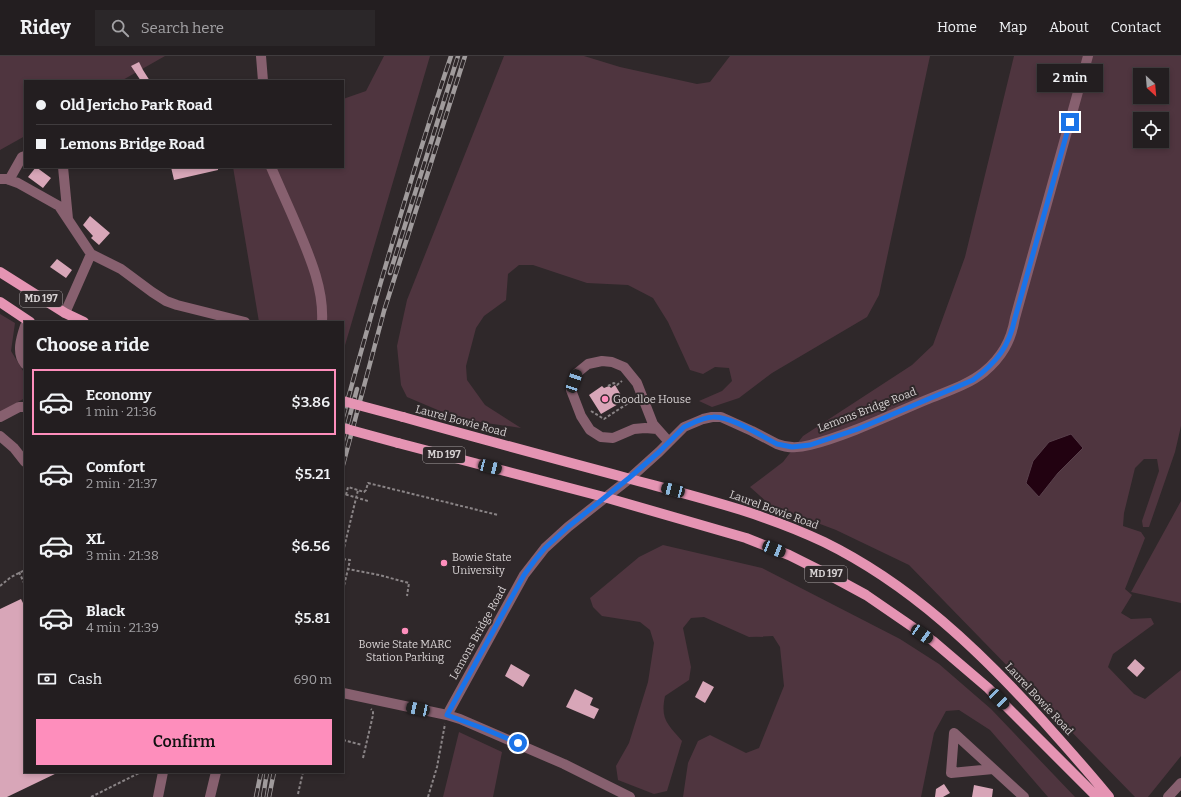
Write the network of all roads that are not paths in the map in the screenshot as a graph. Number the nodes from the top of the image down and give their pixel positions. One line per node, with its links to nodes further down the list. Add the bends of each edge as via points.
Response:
1 (262, 56): 3 (street)
2 (1088, 56): 25 (street, Lemons Bridge Road, via 1012,333 1001,354 989,367 973,380 858,429 810,445 784,447 721,417 704,419 684,427)
3 (263, 80)
4 (24, 156): 7 (street)
5 (64, 168): 8 (street)
6 (271, 168): 16 (street, via 314,266)
7 (5, 179): 8 (street, via 18,183 59,206)
8 (68, 219): 9 (street)
9 (91, 254): 12 (street); 15 (street, via 121,269 166,301)
10 (0, 272): 12 (main road, MD 197)
11 (0, 302): 13 (main road, MD 197)
12 (65, 313): 14 (main road, MD 197)
13 (26, 321)
14 (82, 321)
15 (241, 321)
16 (322, 321)
17 (24, 334): 18 (street, via 20,350)
18 (24, 363)
19 (344, 401): 27 (main road, Laurel Bowie Road / MD 197, bridge)
20 (24, 407): 21 (street)
21 (0, 417)
22 (344, 428): 28 (main road, MD 197, bridge)
23 (657, 429): 23 (street, via 642,394 624,367 602,361 588,364 577,373 571,390 581,416 590,430 601,437 612,438 634,430); 25 (street)
24 (0, 436): 26 (street)
25 (669, 442): 27 (street, Lemons Bridge Road)
26 (24, 461)
27 (629, 478): 28 (street, Lemons Bridge Road); 41 (main road, Laurel Bowie Road / MD 197, via 743,510 781,524 824,542 905,591 953,630 1012,687)
28 (604, 497): 30 (street, Lemons Bridge Road, via 545,548 524,575); 40 (main road, MD 197, via 746,538 789,555 866,595 933,642 988,688)
29 (344, 693): 30 (street)
30 (447, 715): 38 (street, via 530,749)
31 (993, 769): 31 (street, via 965,743 954,733 951,772); 35 (street)
32 (163, 773): 36 (street)
33 (216, 773): 37 (street)
34 (1181, 783): 42 (street)
35 (1015, 793): 39 (street)
36 (158, 797)
37 (210, 797)
38 (630, 797)
39 (1024, 797)
40 (1097, 797)
41 (1109, 797)
42 (1168, 797)

